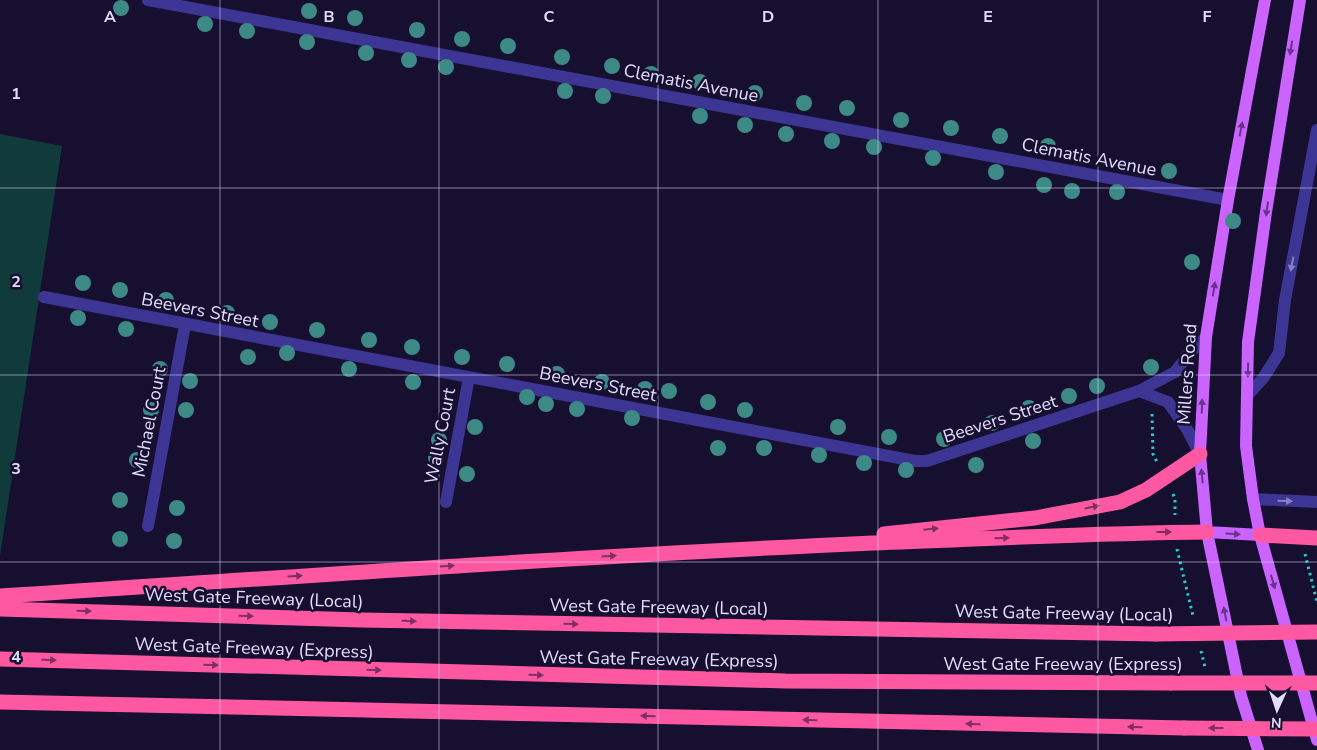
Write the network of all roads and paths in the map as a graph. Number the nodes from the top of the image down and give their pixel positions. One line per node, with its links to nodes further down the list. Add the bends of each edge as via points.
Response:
1 (148, 0): 5 (street, Clematis Avenue)
2 (1265, 0): 5 (main road, Millers Road, one-way to 2)
3 (1300, 0): 11 (main road, one-way to 11, via 1248,342)
4 (1317, 130): 11 (street, one-way to 11, via 1285,300 1279,353)
5 (1228, 200): 8 (main road, Millers Road, one-way to 5)
6 (44, 297): 7 (street, Beevers Street)
7 (185, 325): 9 (street, Beevers Street); 17 (street, Michael Court)
8 (1206, 337): 10 (street, Beevers Street, via 1175,372); 13 (main road, Millers Road, one-way to 8)
9 (469, 377): 10 (street, Beevers Street, via 915,461 928,461); 15 (street, Wally Court)
10 (1139, 391): 12 (path, via 1151,405); 13 (street, via 1168,402)
11 (1247, 396): 14 (main road, via 1246,446)
12 (1153, 454)
13 (1200, 454): 18 (main road, Millers Road, one-way to 13); 21 (highway, one-way to 13, via 1035,518 1120,502 1146,490)
14 (1253, 500): 16 (street, one-way to 16); 19 (main road)
15 (446, 502)
16 (1317, 502)
17 (148, 526)
18 (1207, 532): 19 (main road, one-way to 19); 21 (highway, one-way to 18); 32 (main road, Millers Road, one-way to 18, via 1241,696)
19 (1260, 535): 20 (highway); 31 (main road, one-way to 31)
20 (1317, 538)
21 (726, 550): 23 (highway, one-way to 21)
22 (1305, 560): 24 (path)
23 (0, 596)
24 (1317, 602)
25 (0, 609): 26 (highway, West Gate Freeway (Local), one-way to 26, bridge, via 361,620 1156,634)
26 (1317, 632)
27 (0, 659): 28 (highway, West Gate Freeway (Express), one-way to 28, bridge, via 785,681)
28 (1317, 683)
29 (0, 702): 30 (highway, one-way to 29, bridge)
30 (1317, 729)
31 (1317, 740)
32 (1258, 750)

